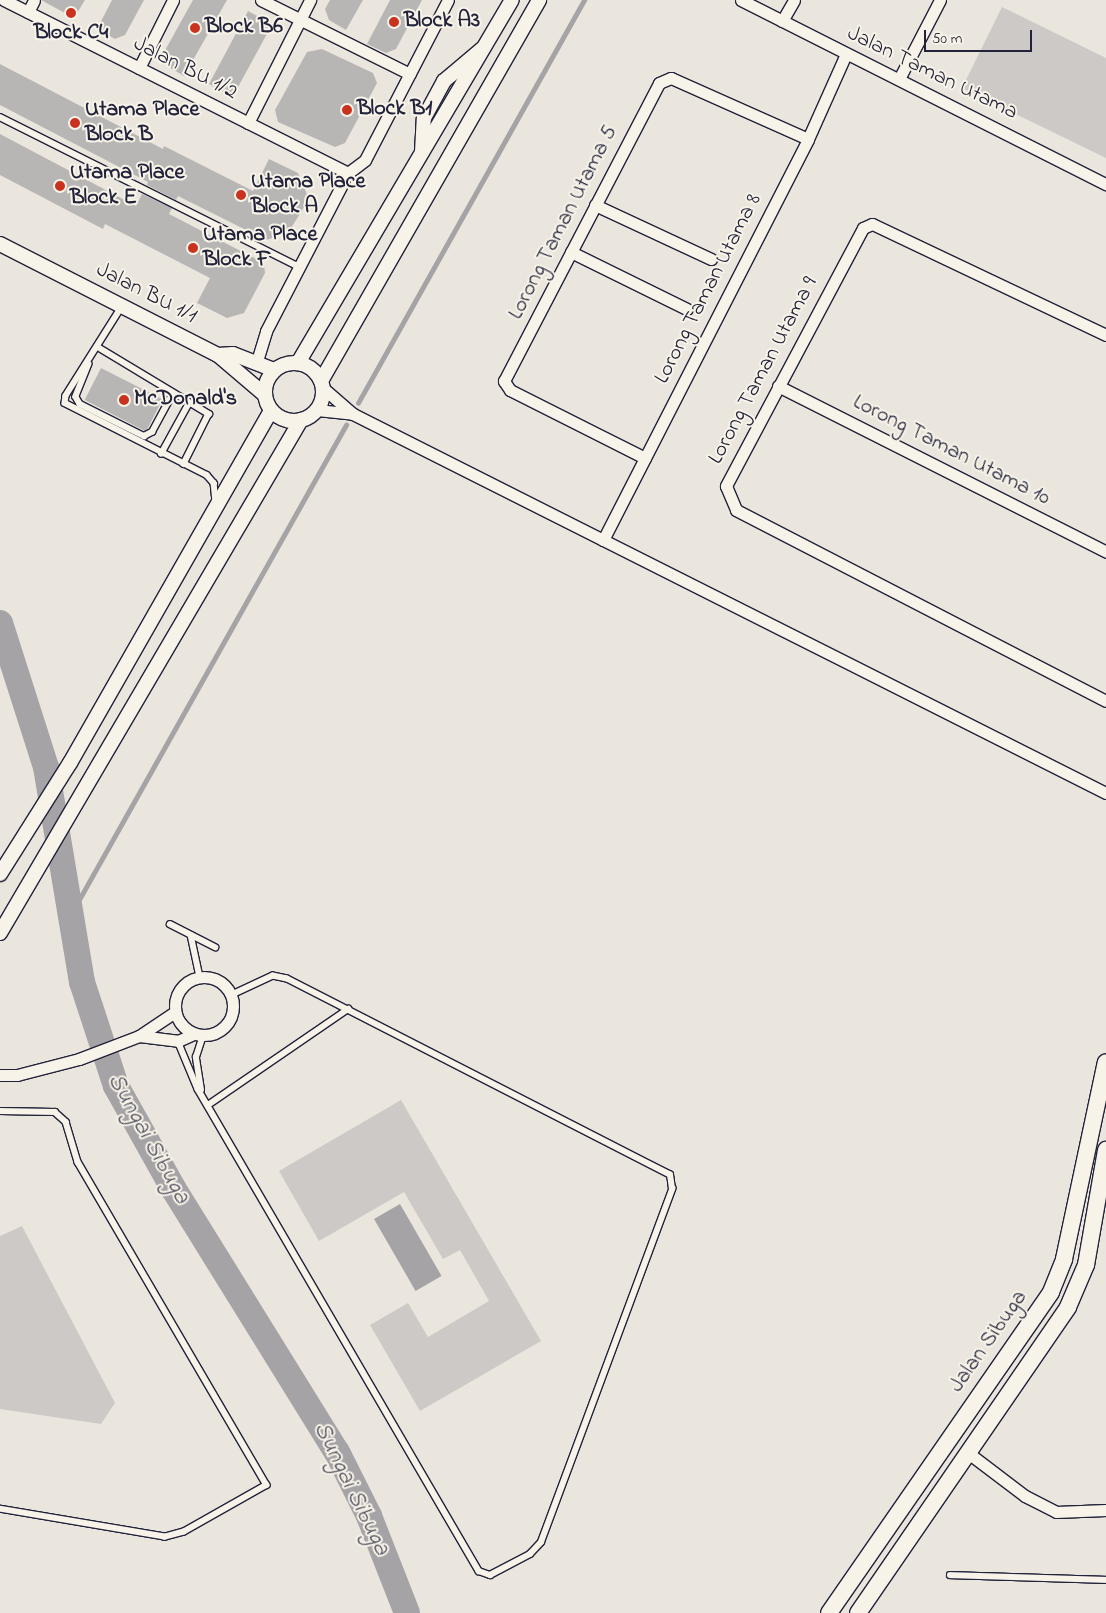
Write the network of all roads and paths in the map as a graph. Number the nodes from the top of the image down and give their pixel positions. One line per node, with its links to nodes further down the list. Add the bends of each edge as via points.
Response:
1 (4, 0): 12 (street, Jalan BU 1/2)
2 (34, 0): 12 (street)
3 (173, 0): 17 (street)
4 (262, 0): 13 (street)
5 (310, 0): 13 (street)
6 (448, 0): 18 (street)
7 (512, 0): 15 (street)
8 (539, 0): 40 (street)
9 (741, 0): 14 (street, Jalan Taman Utama)
10 (794, 0): 14 (street)
11 (940, 0): 19 (street)
12 (28, 12): 17 (street, Jalan BU 1/2)
13 (300, 19): 18 (street); 21 (street)
14 (782, 21): 16 (street, Jalan Taman Utama)
15 (488, 44): 23 (street); 23 (street, via 444,81 424,118)
16 (846, 54): 19 (street, Jalan Taman Utama); 22 (street, Lorong Taman Utama 8)
17 (139, 68): 21 (street, Jalan BU 1/2)
18 (410, 74): 24 (street, via 365,160)
19 (899, 79): 25 (street, Jalan Taman Utama)
20 (0, 117): 30 (lane)
21 (248, 123): 24 (street, Jalan BU 1/2)
22 (808, 139): 26 (street, Lorong Taman Utama 5, via 671,78 664,79 658,83); 50 (street, Lorong Taman Utama 8)
23 (421, 158): 38 (street)
24 (348, 173): 30 (street)
25 (1106, 184)
26 (595, 205): 28 (street, Lorong Taman Utama 5); 29 (street)
27 (0, 244): 31 (street, Jalan BU 1/1)
28 (571, 252): 32 (street); 50 (street, Lorong Taman Utama 5, via 504,381 506,388)
29 (711, 259)
30 (299, 267): 37 (street, via 266,331)
31 (122, 307): 34 (lane); 36 (street, Jalan BU 1/1)
32 (687, 310)
33 (1106, 335): 41 (street, Lorong Taman Utama 9, via 872,224 863,228)
34 (98, 347): 35 (lane); 43 (lane)
35 (92, 355): 43 (lane, via 76,397 87,408 144,436 152,432); 49 (lane, via 66,396 66,403)
36 (218, 355): 37 (street, via 233,354); 42 (street, Jalan BU 1/1)
37 (257, 361): 39 (street)
38 (298, 363): 39 (street); 40 (street, via 312,369)
39 (274, 370): 42 (street)
40 (322, 385): 45 (street); 47 (street)
41 (778, 386): 54 (street, Lorong Taman Utama 10); 55 (street, Lorong Taman Utama 9, via 726,486 736,510)
42 (264, 394): 46 (street)
43 (172, 395): 44 (lane)
44 (189, 403): 49 (lane); 51 (lane, via 206,411 209,419)
45 (317, 410): 47 (street); 48 (street)
46 (271, 411): 48 (street, via 284,420); 52 (street)
47 (353, 414): 53 (street)
48 (301, 420): 59 (street)
49 (161, 454): 51 (lane)
50 (645, 458): 53 (street, Lorong Taman Utama 8)
51 (184, 464): 52 (lane, via 214,483)
52 (216, 508): 57 (street, via 70,763)
53 (603, 540): 56 (street)
54 (1106, 552)
55 (1106, 701)
56 (1106, 793)
57 (0, 874)
58 (170, 924): 60 (lane)
59 (0, 933)
60 (191, 935): 61 (lane); 62 (lane)
61 (215, 947)
62 (200, 977): 63 (street, via 219,980); 65 (street, via 183,986 175,1003)
63 (232, 995): 64 (lane, via 273,976); 66 (street, via 234,1005 228,1023 221,1030)
64 (348, 1009): 74 (lane); 74 (lane, via 668,1172 672,1179 672,1190 541,1542 530,1554 490,1575 479,1571)
65 (175, 1012): 66 (street, via 182,1025); 67 (street)
66 (198, 1035): 68 (street); 73 (lane, via 196,1057)
67 (134, 1037): 68 (street); 71 (street, via 79,1059)
68 (178, 1041): 73 (lane)
69 (1106, 1062): 82 (main road, Jalan Sibuga, via 1064,1259 1051,1292)
70 (0, 1068): 71 (street)
71 (28, 1071): 72 (street)
72 (0, 1075)
73 (203, 1097): 74 (lane)
74 (208, 1105)
75 (0, 1111): 78 (lane, via 55,1112 66,1122 78,1162 268,1485 184,1532 165,1537)
76 (1106, 1150): 77 (main road, Jalan Sibuga, via 1086,1265 1068,1307)
77 (967, 1452): 79 (street, via 1025,1496 1051,1510 1072,1513); 83 (main road, Jalan Sibuga)
78 (0, 1509)
79 (1106, 1510)
80 (950, 1575): 81 (lane)
81 (1106, 1580)
82 (829, 1613)
83 (859, 1613)

